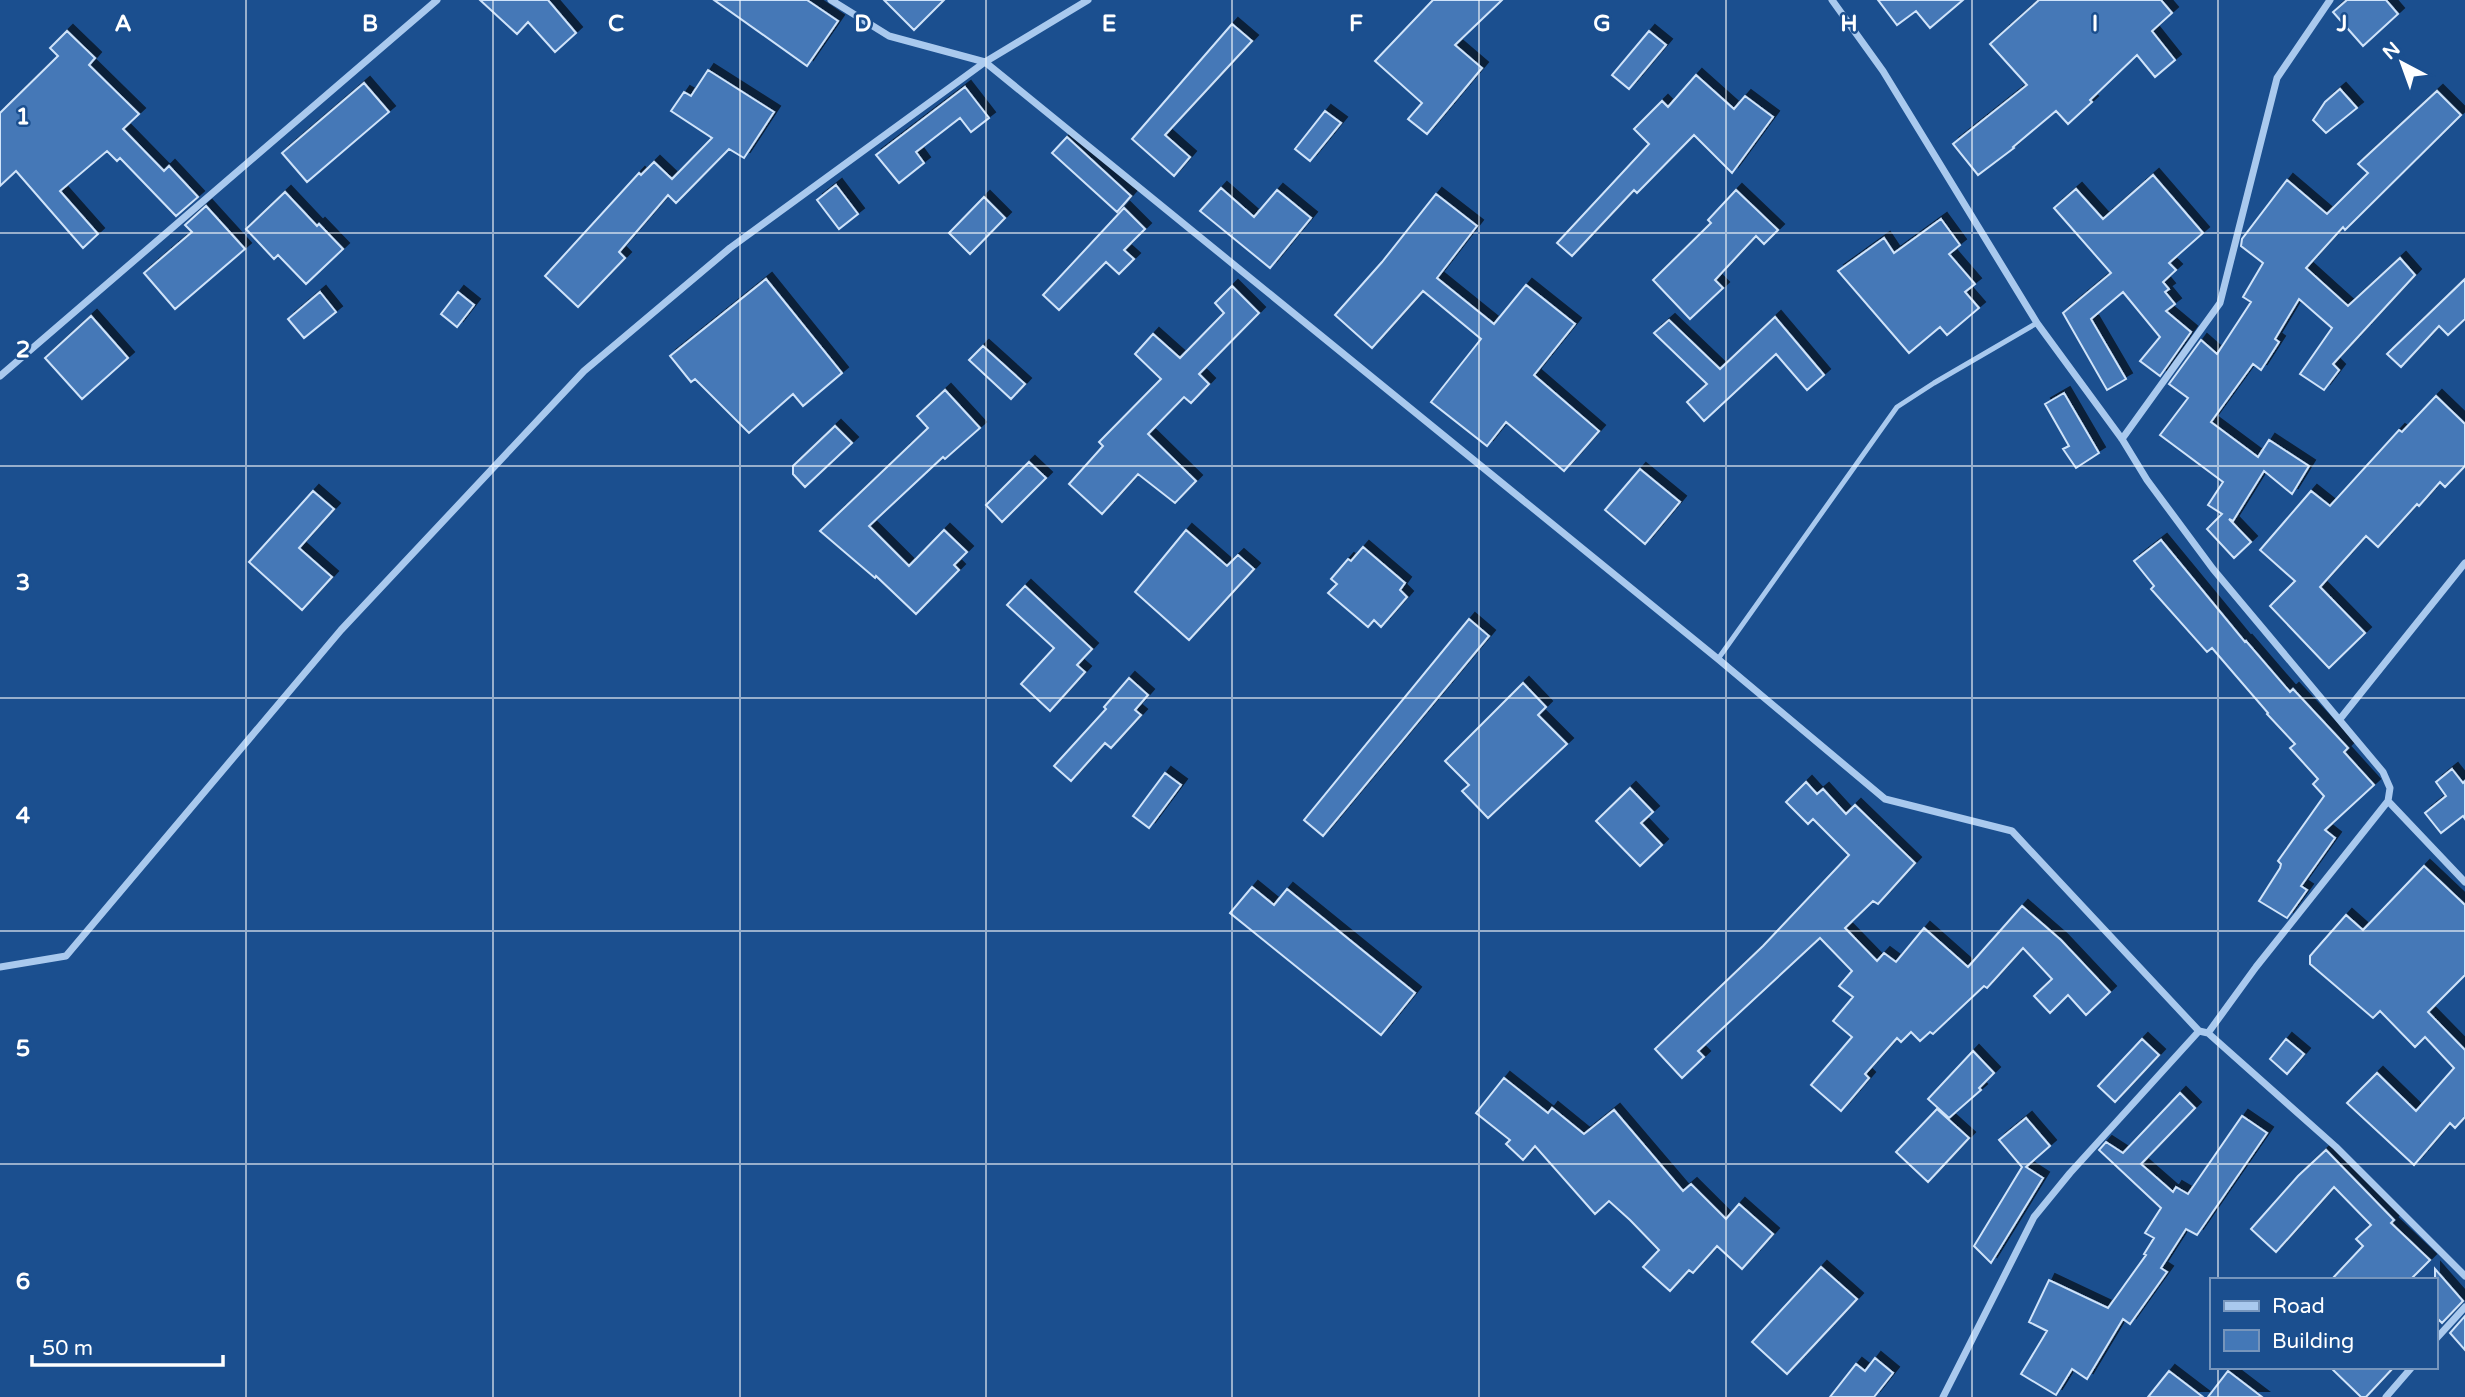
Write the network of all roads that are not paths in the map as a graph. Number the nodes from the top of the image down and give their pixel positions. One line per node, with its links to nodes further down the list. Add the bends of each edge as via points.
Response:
1 (438, 0): 8 (street)
2 (831, 0): 6 (street, via 889,36)
3 (1088, 0): 6 (street)
4 (1832, 0): 7 (street, via 1883,71)
5 (2330, 0): 9 (street, via 2277,78 2220,303)
6 (985, 62): 11 (street); 15 (street, via 730,248 584,371 341,630 66,956)
7 (2037, 323): 9 (street); 11 (lane, via 1897,407)
8 (0, 376)
9 (2122, 439): 12 (street, via 2213,569)
10 (2465, 563): 12 (street)
11 (1717, 659): 16 (street, via 1885,799 2012,831)
12 (2340, 719): 13 (street, via 2383,772 2390,788)
13 (2388, 801): 14 (street); 17 (street)
14 (2465, 882)
15 (0, 967)
16 (2199, 1031): 17 (street); 22 (street, via 2034,1217)
17 (2208, 1033): 18 (street, via 2336,1147)
18 (2465, 1276)
19 (2465, 1307): 20 (street)
20 (2437, 1338)
21 (2410, 1369): 23 (street)
22 (1943, 1397)
23 (2386, 1397)

